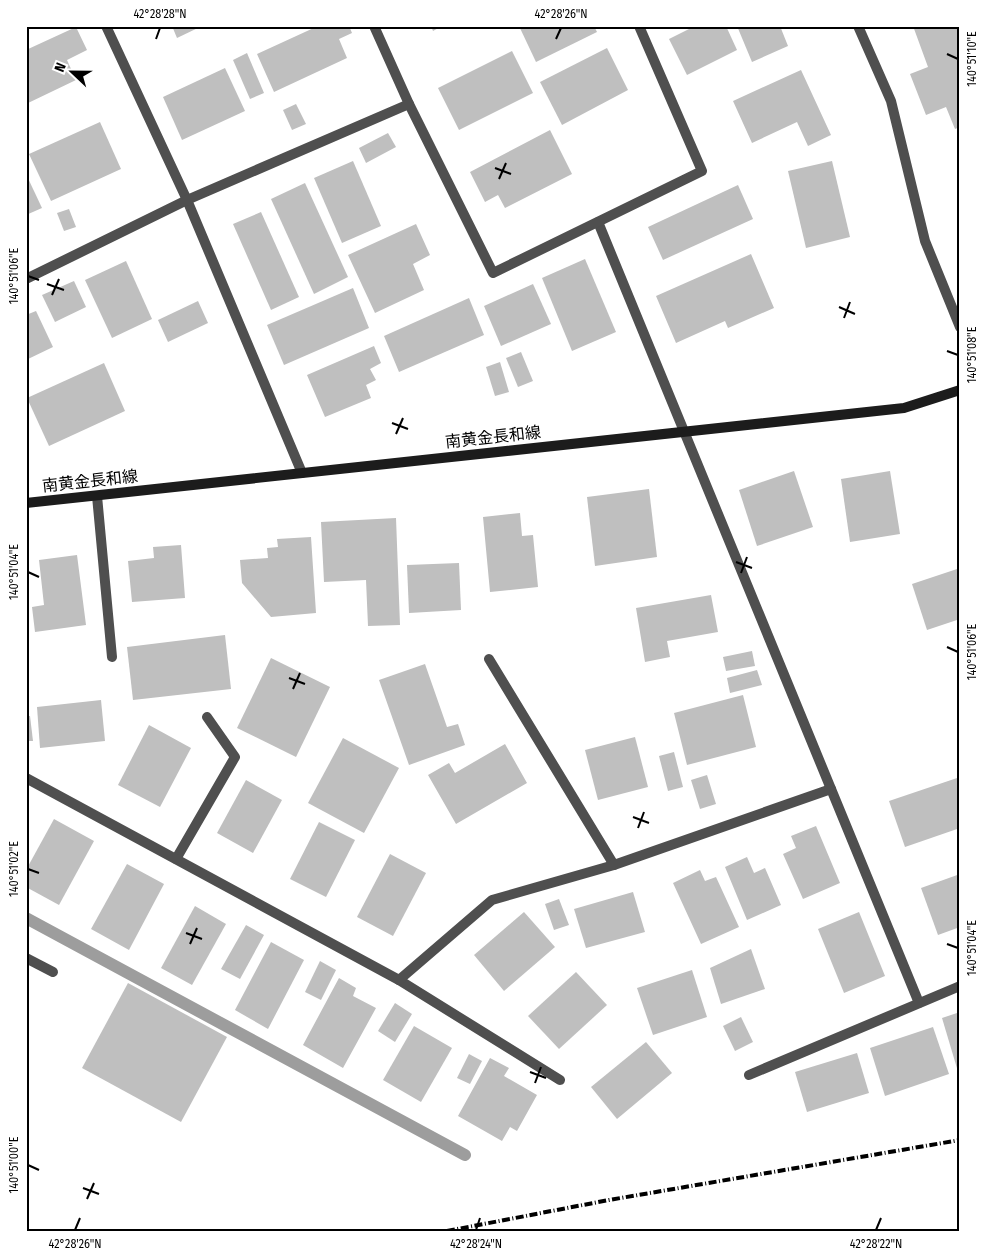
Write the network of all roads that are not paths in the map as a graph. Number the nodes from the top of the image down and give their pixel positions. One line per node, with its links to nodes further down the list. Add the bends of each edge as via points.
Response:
1 (106, 26): 6 (street)
2 (374, 26): 5 (street)
3 (639, 26): 7 (street, via 702,171)
4 (858, 26): 9 (street, via 892,101 925,241)
5 (409, 104): 6 (street); 7 (street, via 493,273)
6 (186, 200): 8 (street); 12 (street)
7 (598, 222): 11 (street)
8 (26, 280)
9 (960, 327)
10 (960, 390): 11 (main road, 南黄金長和線, via 904,408)
11 (685, 431): 12 (main road, 南黄金長和線); 19 (street)
12 (302, 473): 13 (main road, 南黄金長和線)
13 (98, 496): 14 (main road, 南黄金長和線); 15 (street)
14 (26, 503)
15 (112, 657)
16 (489, 659): 21 (street)
17 (207, 717): 20 (street, via 235,757)
18 (26, 778): 20 (street)
19 (831, 789): 21 (street); 26 (street)
20 (176, 860): 24 (street)
21 (614, 865): 24 (street, via 492,900)
22 (26, 958): 23 (street)
23 (53, 972)
24 (399, 980): 28 (street)
25 (960, 986): 26 (street)
26 (919, 1002): 27 (street)
27 (749, 1075)
28 (560, 1080)

